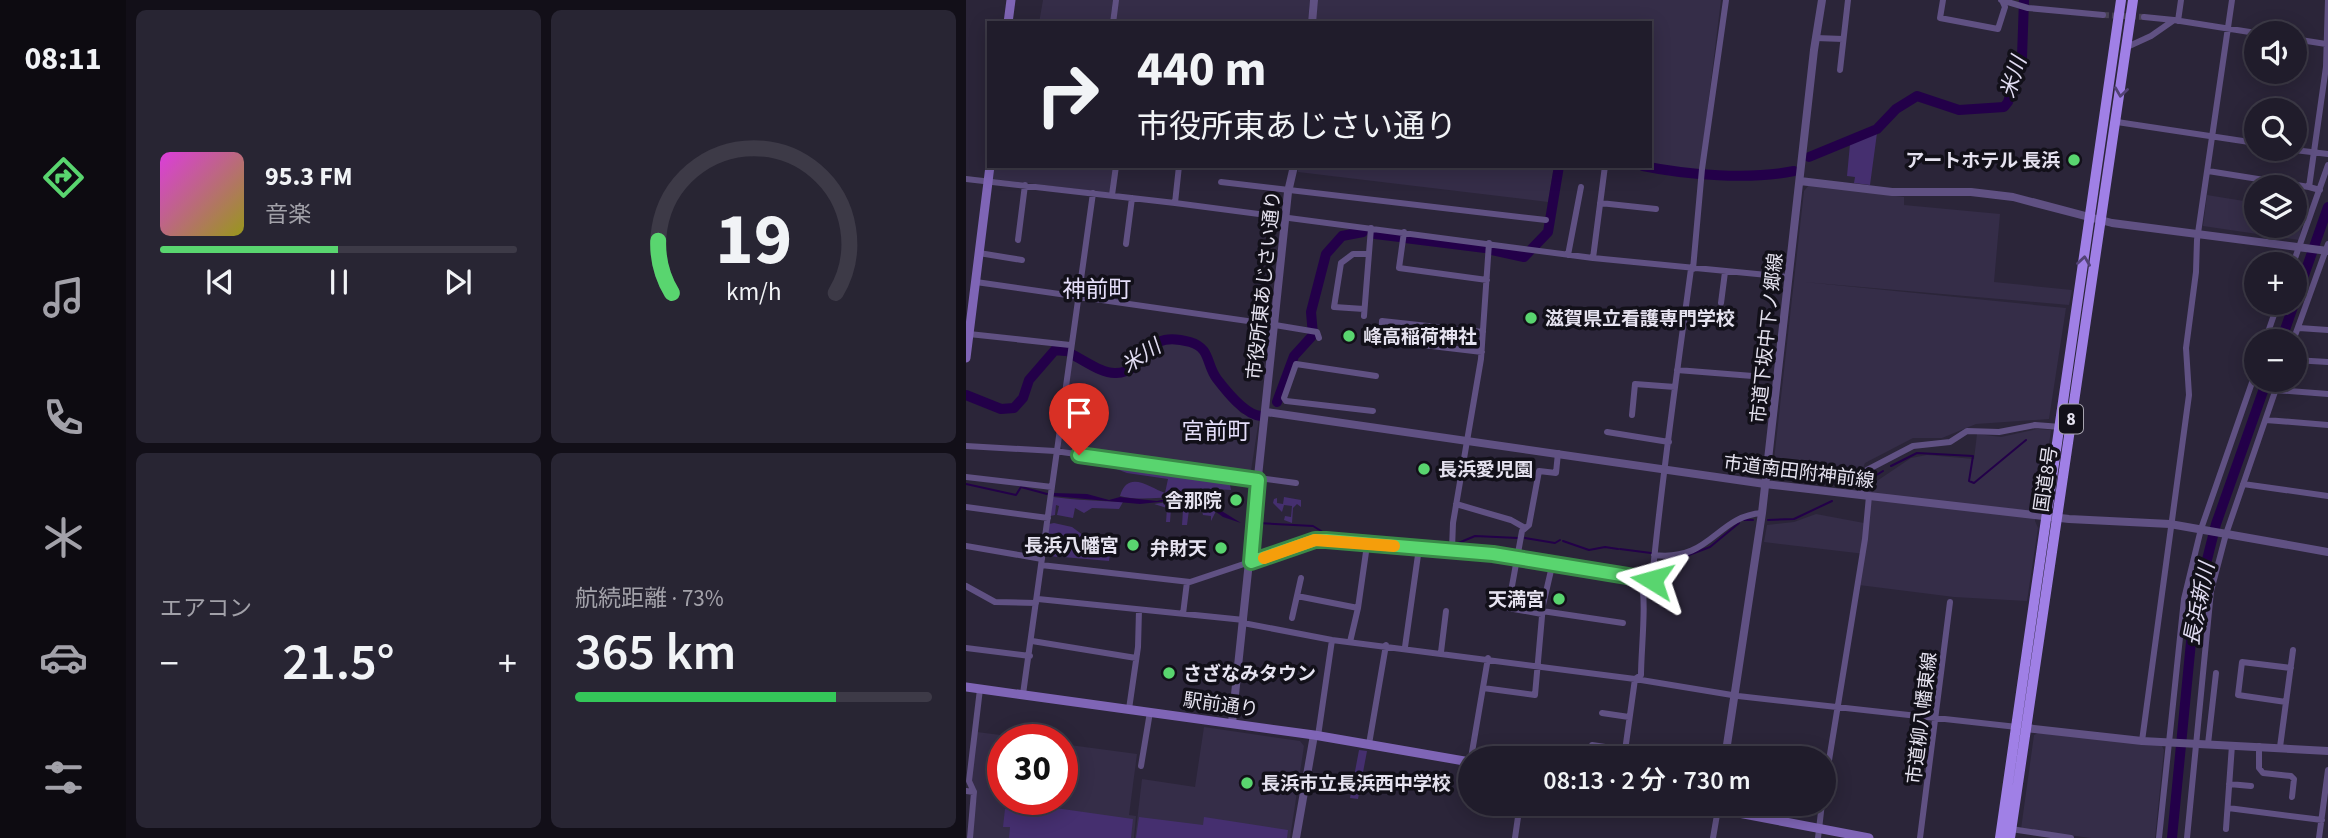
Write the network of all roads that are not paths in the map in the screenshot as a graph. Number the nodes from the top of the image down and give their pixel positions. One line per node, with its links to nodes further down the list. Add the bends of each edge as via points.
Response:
1 (1011, 0): 17 (main road)
2 (1116, 0): 18 (street)
3 (1314, 0): 19 (street)
4 (1726, 0): 74 (street)
5 (1822, 0): 22 (street)
6 (1849, 0): 23 (street)
7 (1943, 0): 8 (street, via 1940,18 1998,30 2005,7)
8 (2001, 0): 14 (street)
9 (2121, 0): 57 (highway, 国道8号 / 8)
10 (2133, 0): 26 (highway, 国道8号 / 8)
11 (2181, 0): 16 (street)
12 (2232, 0): 20 (street)
13 (2328, 0): 25 (street)
14 (2104, 15)
15 (2144, 17): 16 (street)
16 (2176, 20): 20 (street); 26 (street)
17 (1008, 21)
18 (1113, 21)
19 (1312, 21)
20 (2228, 29): 21 (street); 29 (street)
21 (2244, 31)
22 (1816, 38): 23 (street); 43 (street, 市道下坂中下ノ郷線)
23 (1843, 39): 27 (street)
24 (2307, 41): 25 (street)
25 (2326, 44): 32 (street)
26 (2127, 47): 28 (highway, 国道8号 / 8, one-way to 28)
27 (1840, 70)
28 (2117, 122): 29 (street); 59 (highway, 国道8号 / 8)
29 (2212, 136): 30 (street); 40 (street)
30 (2244, 142)
31 (2307, 153): 32 (street)
32 (2315, 154): 33 (street); 47 (street)
33 (2328, 154)
34 (2328, 166): 48 (street)
35 (990, 168): 42 (main road)
36 (1116, 168): 51 (street)
37 (1179, 168): 53 (street)
38 (1294, 168): 49 (street, 市役所東あじさい通り)
39 (1605, 168): 54 (street)
40 (2208, 171): 47 (street); 62 (street)
41 (966, 179): 42 (street)
42 (988, 181): 45 (street); 69 (main road)
43 (1800, 181): 57 (street, via 1892,192 2013,197); 76 (street, 市道下坂中下ノ郷線)
44 (1221, 182): 49 (street)
45 (1025, 185): 50 (street); 63 (street)
46 (1581, 187): 71 (street)
47 (2309, 187): 48 (street)
48 (2320, 190): 66 (street)
49 (1288, 192): 56 (street, 市役所東あじさい通り); 58 (street)
50 (1093, 193): 51 (street); 79 (street)
51 (1112, 195): 52 (street)
52 (1132, 198): 53 (street); 65 (street)
53 (1175, 203): 56 (street)
54 (1600, 203): 55 (street); 72 (street)
55 (1656, 209)
56 (1286, 217): 60 (street); 81 (street, 市役所東あじさい通り)
57 (2090, 217): 59 (street); 107 (highway, 国道8号 / 8, one-way to 57)
58 (1546, 220)
59 (2101, 220): 62 (street); 126 (highway, 国道8号 / 8)
60 (1371, 228): 61 (street); 70 (street)
61 (1404, 232): 64 (street); 77 (street, via 1399,268)
62 (2199, 234): 66 (street); 128 (street, via 2186,348 2189,395)
63 (1018, 240)
64 (1489, 243): 71 (street); 77 (street)
65 (1126, 244)
66 (2301, 248): 67 (street); 68 (street)
67 (2326, 249): 82 (street)
68 (2299, 252)
69 (979, 253): 73 (street); 78 (main road)
70 (1368, 254): 70 (street, via 1353,254 1341,263 1334,307 1364,313)
71 (1568, 255): 72 (street)
72 (1593, 258): 74 (street)
73 (1022, 260)
74 (1692, 269): 75 (street); 92 (street)
75 (1725, 272): 76 (street); 80 (street)
76 (1788, 277): 94 (street, 市道下坂中下ノ郷線)
77 (1487, 280): 84 (street)
78 (972, 284): 79 (street); 86 (main road)
79 (1077, 297): 81 (street); 87 (street)
80 (1721, 303)
81 (1275, 325): 85 (street); 101 (street, 市役所東あじさい通り)
82 (2299, 328): 83 (street)
83 (2328, 330)
84 (1483, 332): 88 (street); 88 (street, via 1382,321 1379,326 1381,340)
85 (1315, 333)
86 (969, 334): 87 (street); 89 (main road)
87 (1070, 345): 112 (street)
88 (1482, 352): 109 (street)
89 (966, 358)
90 (2307, 361): 91 (street)
91 (2328, 362)
92 (1677, 370): 94 (street); 95 (street)
93 (1376, 376): 100 (street, via 1296,364 1284,400)
94 (1778, 378): 118 (street, 市道下坂中下ノ郷線)
95 (1675, 387): 102 (street, via 1635,384); 110 (street)
96 (2249, 392): 130 (street)
97 (2274, 392): 103 (street)
98 (2302, 392): 99 (street)
99 (2328, 394)
100 (1328, 405): 104 (street); 106 (street, via 1370,411)
101 (1270, 413): 104 (street, 市道南田附神前線); 116 (street); 116 (street, 市役所東あじさい通り)
102 (1632, 415)
103 (2266, 420): 105 (street); 119 (street)
104 (1324, 421): 106 (street, 市道南田附神前線)
105 (2328, 425)
106 (1364, 427): 109 (street, 市道南田附神前線)
107 (2060, 428): 121 (street, via 2035,425 2000,432 1967,431 1950,442 1913,446 1867,470); 126 (highway, 国道8号 / 8)
108 (1607, 432): 110 (street)
109 (1467, 440): 113 (street, 市道南田附神前線); 123 (street)
110 (1669, 442): 114 (street)
111 (966, 446): 112 (street)
112 (1055, 451): 116 (street); 120 (street)
113 (1558, 453): 114 (street, 市道南田附神前線); 129 (street, via 1556,473 1539,471)
114 (1665, 468): 118 (street, 市道南田附神前線); 137 (street)
115 (966, 477): 120 (street)
116 (1258, 479): 117 (street); 140 (street, 市役所東あじさい通り)
117 (1296, 482)
118 (1765, 484): 121 (street, 市道南田附神前線); 125 (street, 市道下坂中下ノ郷線)
119 (2243, 484): 122 (street); 131 (street)
120 (1052, 487): 127 (street)
121 (1865, 496): 126 (street, 市道南田附神前線); 178 (street, via 1865,539)
122 (2328, 496)
123 (1457, 504): 129 (street); 135 (street)
124 (966, 507): 127 (street)
125 (1762, 513): 137 (street, via 1735,519 1692,552 1675,558); 176 (street, 市道下坂中下ノ郷線)
126 (2052, 517): 128 (street, 市道南田附神前線); 185 (highway, 国道8号 / 8)
127 (1048, 518): 139 (street)
128 (2170, 524): 130 (street, 市道南田附神前線); 187 (street, via 2169,561)
129 (1525, 528): 138 (street)
130 (2201, 529): 131 (street, 市道南田附神前線); 188 (street, via 2184,599)
131 (2226, 534): 136 (street, 市道南田附神前線); 190 (street, via 2211,592)
132 (1367, 545): 134 (street); 140 (street, via 1315,540); 149 (street)
133 (966, 547): 139 (street)
134 (1419, 548): 135 (street); 161 (street)
135 (1452, 549): 138 (street)
136 (2328, 552)
137 (1654, 555): 143 (street, via 1652,580)
138 (1517, 559): 141 (street); 152 (street, via 1508,608)
139 (1042, 562): 144 (street); 147 (street)
140 (1251, 562): 144 (street); 155 (street, 市役所東あじさい通り)
141 (1552, 566): 143 (street); 152 (street)
142 (1301, 578): 146 (street)
143 (1641, 581): 171 (street, via 1645,598 1641,675)
144 (1187, 582): 153 (street)
145 (966, 586): 147 (street, via 995,602)
146 (1297, 596): 149 (street); 154 (street)
147 (1037, 601): 150 (street); 158 (street)
148 (1950, 602): 183 (street, 市道柳八幡東線)
149 (1358, 608): 159 (street)
150 (1139, 610): 153 (street); 167 (street)
151 (1446, 611): 164 (street)
152 (1542, 613): 156 (street); 168 (street)
153 (1183, 614): 155 (street)
154 (1292, 618)
155 (1244, 621): 157 (street); 184 (street, 市役所東あじさい通り)
156 (1623, 623)
157 (1332, 640): 159 (street); 186 (street)
158 (1032, 641): 165 (street); 167 (street)
159 (1350, 642): 160 (street)
160 (1386, 645): 161 (street); 189 (street)
161 (1405, 647): 164 (street)
162 (966, 648): 165 (street)
163 (2293, 650): 169 (street)
164 (1441, 652): 166 (street)
165 (1030, 656): 175 (street)
166 (1488, 658): 168 (street); 173 (street)
167 (1136, 659): 179 (street)
168 (1538, 664): 171 (street); 173 (street, via 1535,695)
169 (2291, 668): 177 (street); 177 (street, via 2242,662 2238,695)
170 (2216, 673): 191 (street)
171 (1635, 679): 176 (street); 182 (street)
172 (966, 687): 174 (main road, 駅前通り)
173 (1483, 688): 194 (street)
174 (980, 689): 175 (main road, 駅前通り); 207 (street)
175 (1023, 694): 179 (main road, 駅前通り)
176 (1734, 695): 178 (street); 197 (street, 市道下坂中下ノ郷線)
177 (2286, 702): 200 (street)
178 (1837, 708): 183 (street); 198 (street)
179 (1129, 709): 180 (main road, 駅前通り)
180 (1150, 712): 184 (main road, 駅前通り); 203 (street)
181 (1602, 713): 182 (street)
182 (1629, 717): 196 (street)
183 (1937, 720): 185 (street); 222 (street, 市道柳八幡東線)
184 (1232, 723): 186 (main road, 駅前通り)
185 (2021, 728): 187 (street); 216 (highway, 国道8号 / 8); 223 (highway, 国道8号 / 8)
186 (1316, 736): 189 (main road, 駅前通り); 218 (street)
187 (2142, 741): 188 (street)
188 (2166, 743): 190 (street); 225 (street)
189 (1369, 744): 202 (main road, 駅前通り)
190 (2195, 744): 191 (street); 226 (street)
191 (2208, 744): 193 (street)
192 (1592, 745): 195 (street)
193 (2232, 745): 199 (street); 205 (street)
194 (1473, 746)
195 (1599, 746)
196 (1625, 746)
197 (1728, 746)
198 (1830, 746)
199 (2259, 746): 200 (street); 208 (street, via 2259,768 2263,773 2291,776)
200 (2280, 747): 201 (street)
201 (2328, 751)
202 (1458, 759)
203 (1141, 766)
204 (2328, 772): 213 (street)
205 (2229, 784): 206 (street); 209 (street)
206 (2251, 786)
207 (970, 792): 217 (street)
208 (2292, 797)
209 (2228, 808): 213 (street); 214 (street)
210 (1518, 816): 219 (street)
211 (1716, 816): 220 (street)
212 (1755, 816): 215 (main road)
213 (2322, 820): 227 (street)
214 (2226, 830)
215 (1818, 833): 221 (main road)
216 (2010, 834): 224 (street)
217 (969, 836)
218 (1296, 838)
219 (1515, 838)
220 (1713, 838)
221 (1869, 838)
222 (1920, 838)
223 (2000, 838)
224 (2071, 838)
225 (2159, 838)
226 (2186, 838)
227 (2319, 838)

